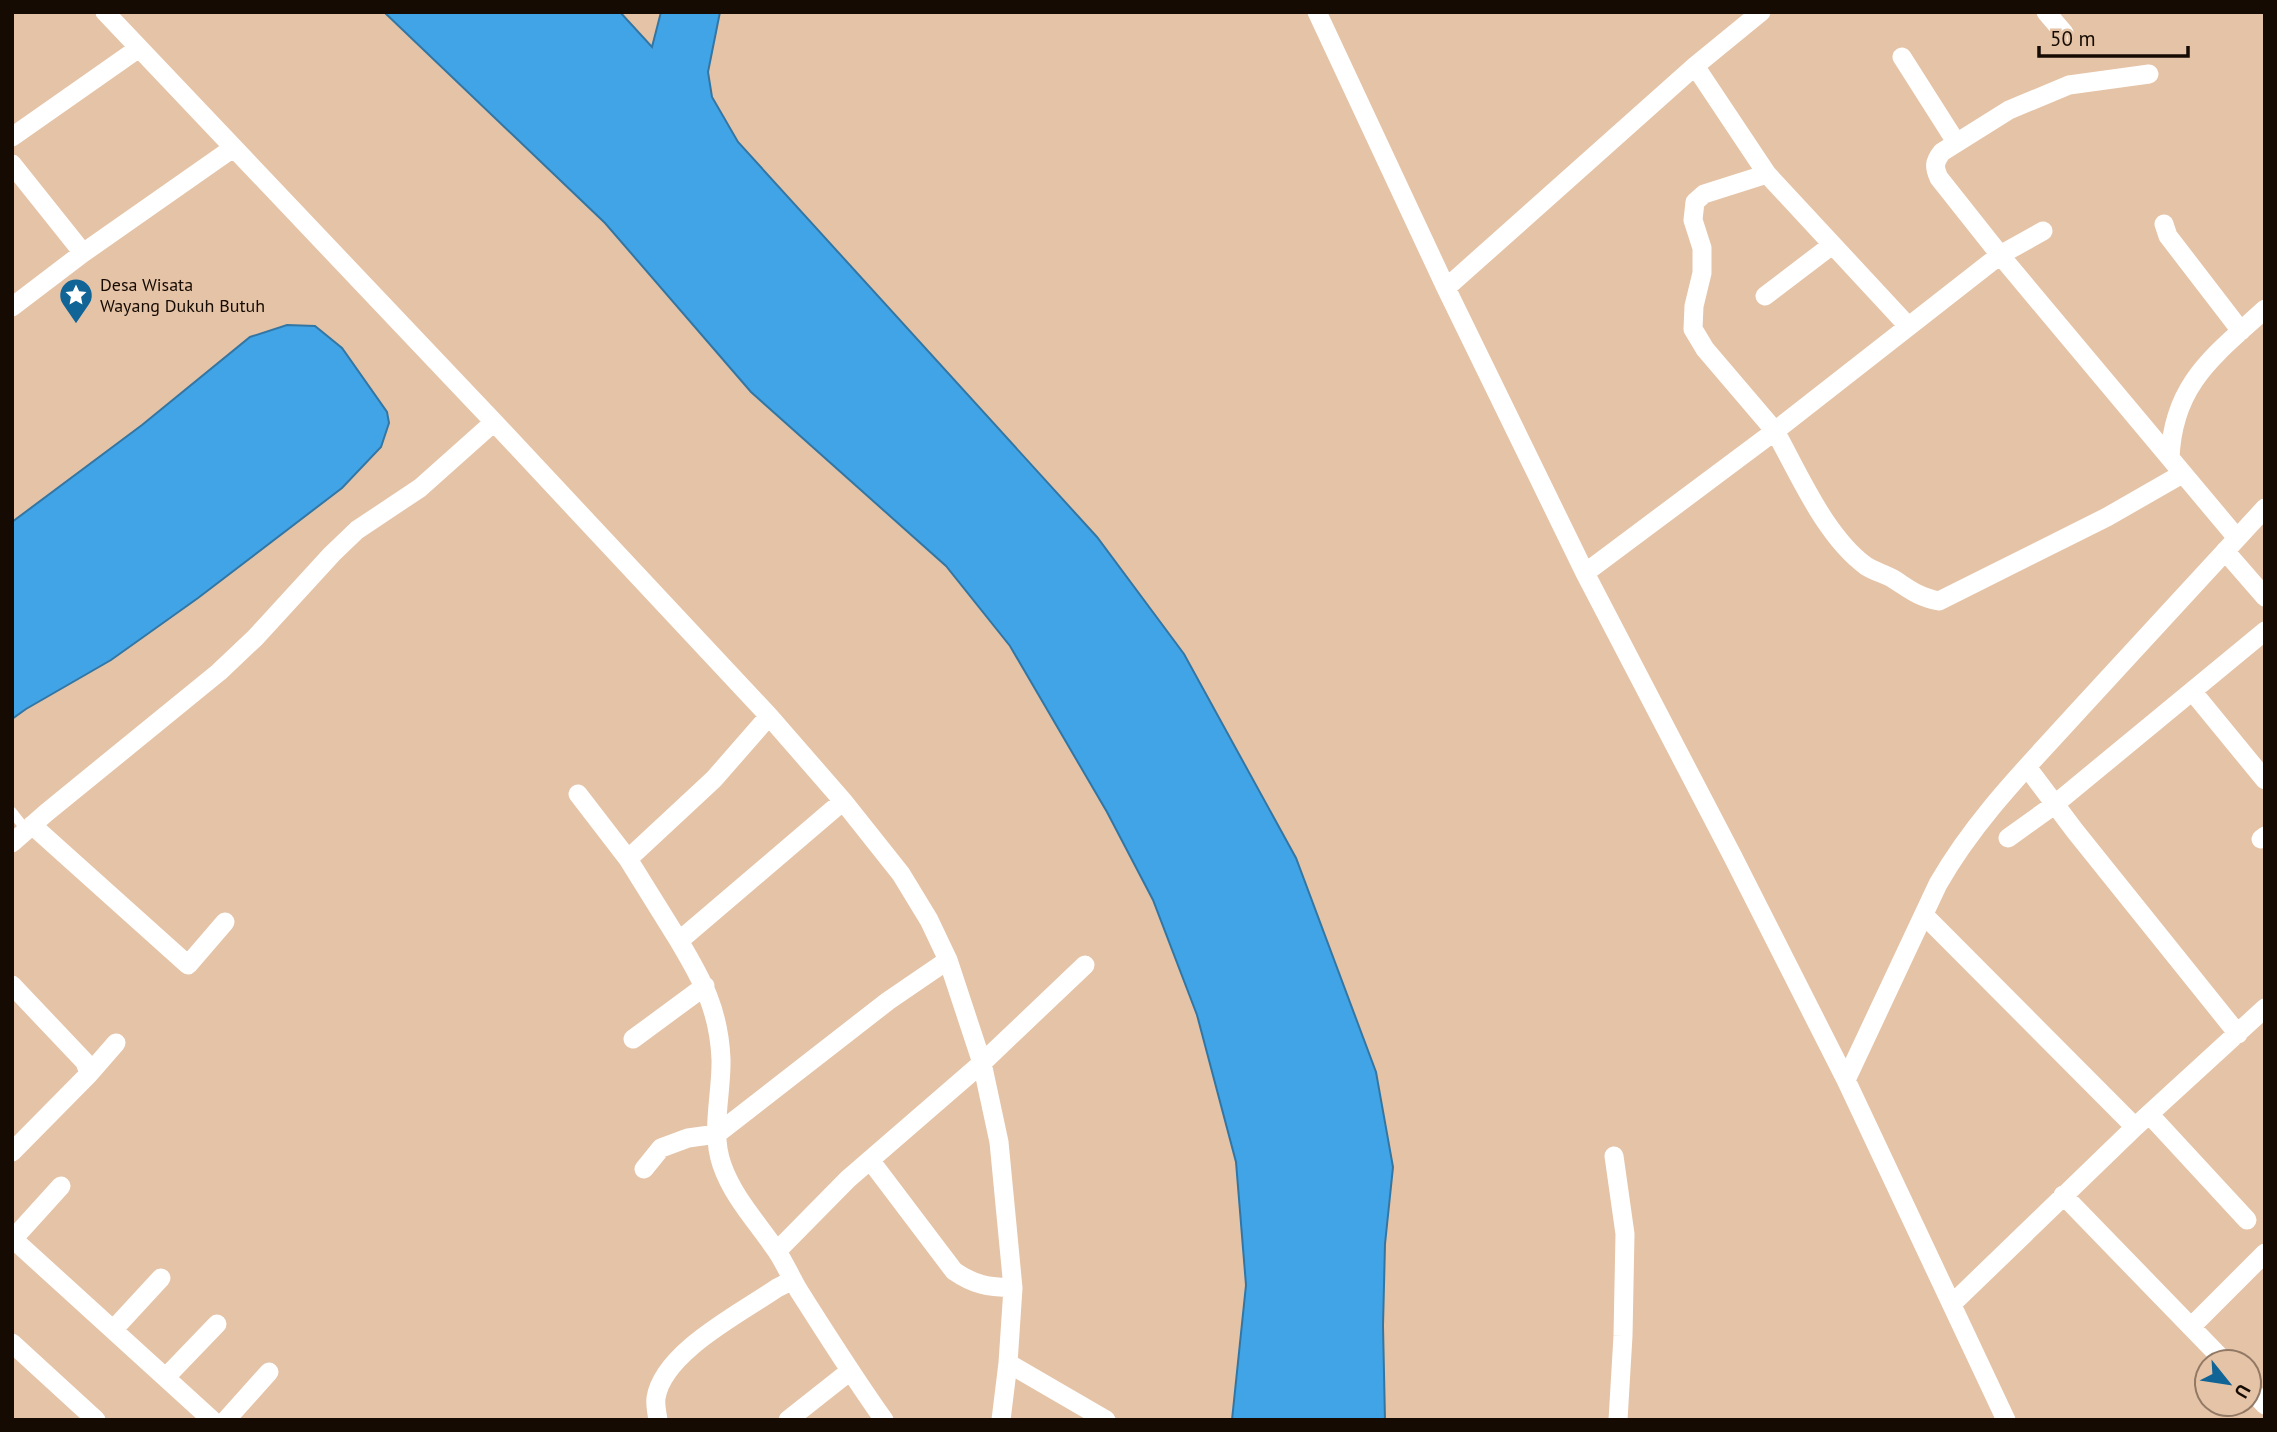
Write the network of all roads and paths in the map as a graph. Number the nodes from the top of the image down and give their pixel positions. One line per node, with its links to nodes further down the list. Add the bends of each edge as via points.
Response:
1 (104, 12): 6 (street)
2 (1317, 12): 20 (street)
3 (1761, 12): 8 (street)
4 (2046, 12): 5 (street)
5 (2064, 33)
6 (139, 48): 10 (street); 12 (street)
7 (1902, 57): 11 (street)
8 (1695, 66): 14 (street); 20 (street)
9 (2149, 74): 11 (street, via 2070,85 2009,110)
10 (12, 137)
11 (1956, 142): 19 (street, via 1942,152 1935,169)
12 (233, 148): 18 (street); 26 (street)
13 (12, 164): 18 (street)
14 (1767, 174): 17 (street); 27 (street, via 1704,194 1695,202 1693,220 1702,248 1702,273 1693,329)
15 (2164, 224): 25 (street, via 2168,236)
16 (2043, 231): 19 (street)
17 (1832, 245): 21 (street); 24 (street)
18 (83, 253): 22 (street)
19 (2000, 255): 24 (street); 28 (street)
20 (1446, 288): 31 (street)
21 (1765, 296)
22 (12, 307)
23 (2265, 309): 25 (street)
24 (1908, 326): 27 (street)
25 (2242, 331): 28 (street, via 2210,359 2190,385 2171,435)
26 (494, 422): 35 (street); 42 (street, via 420,488 357,530 219,672)
27 (1775, 431): 28 (street, via 1840,542 1867,567 1896,580 1906,590 1939,601 2107,517); 31 (street)
28 (2176, 466): 30 (street)
29 (2265, 508): 30 (street)
30 (2231, 545): 32 (street); 36 (street)
31 (1585, 573): 58 (street)
32 (2265, 597)
33 (2265, 631): 34 (street)
34 (2192, 691): 37 (street); 40 (street)
35 (768, 716): 39 (street); 44 (street, via 714,779)
36 (2027, 766): 40 (street); 45 (street, via 1955,855)
37 (2265, 780)
38 (578, 794): 44 (street)
39 (844, 801): 47 (street); 48 (street, via 901,874)
40 (2054, 805): 43 (street); 53 (street)
41 (12, 812): 42 (lane)
42 (24, 833): 46 (street, via 188,965)
43 (2008, 838)
44 (628, 859): 47 (street)
45 (1925, 916): 58 (street); 59 (street)
46 (225, 922)
47 (679, 941): 51 (street)
48 (948, 960): 56 (street); 60 (street)
49 (1084, 965): 56 (street)
50 (12, 985): 57 (street, via 85,1062)
51 (705, 986): 54 (street); 60 (street, via 716,1017 721,1061)
52 (2265, 1008): 53 (street)
53 (2238, 1034): 59 (street)
54 (633, 1039)
55 (116, 1043): 57 (street)
56 (982, 1063): 63 (street); 73 (street, via 999,1142)
57 (89, 1074): 61 (street)
58 (1846, 1080): 74 (street)
59 (2142, 1121): 66 (street); 67 (street)
60 (717, 1134): 64 (street, via 662,1148); 69 (street, via 722,1164 748,1213)
61 (12, 1152)
62 (1615, 1156): 92 (street, via 1625,1234)
63 (870, 1160): 69 (street); 73 (street, via 954,1271 969,1282)
64 (644, 1169)
65 (61, 1186): 68 (street)
66 (2063, 1195): 74 (street); 76 (street)
67 (2247, 1220)
68 (13, 1238): 77 (street)
69 (777, 1251): 72 (street)
70 (2265, 1253): 76 (street)
71 (161, 1278): 77 (street)
72 (793, 1280): 81 (street); 87 (street, via 689,1346 661,1382 655,1399)
73 (1013, 1288): 80 (street)
74 (1952, 1303): 93 (street)
75 (217, 1324): 83 (street)
76 (2192, 1326): 79 (street)
77 (113, 1330): 83 (street)
78 (12, 1343): 84 (street)
79 (2212, 1348)
80 (1008, 1363): 90 (street); 91 (street)
81 (850, 1371): 88 (street); 89 (street)
82 (269, 1372): 86 (street)
83 (166, 1377): 85 (street)
84 (96, 1420)
85 (212, 1420)
86 (226, 1420)
87 (658, 1420)
88 (788, 1420)
89 (884, 1420)
90 (1001, 1420)
91 (1106, 1420)
92 (1618, 1420)
93 (2006, 1420)

